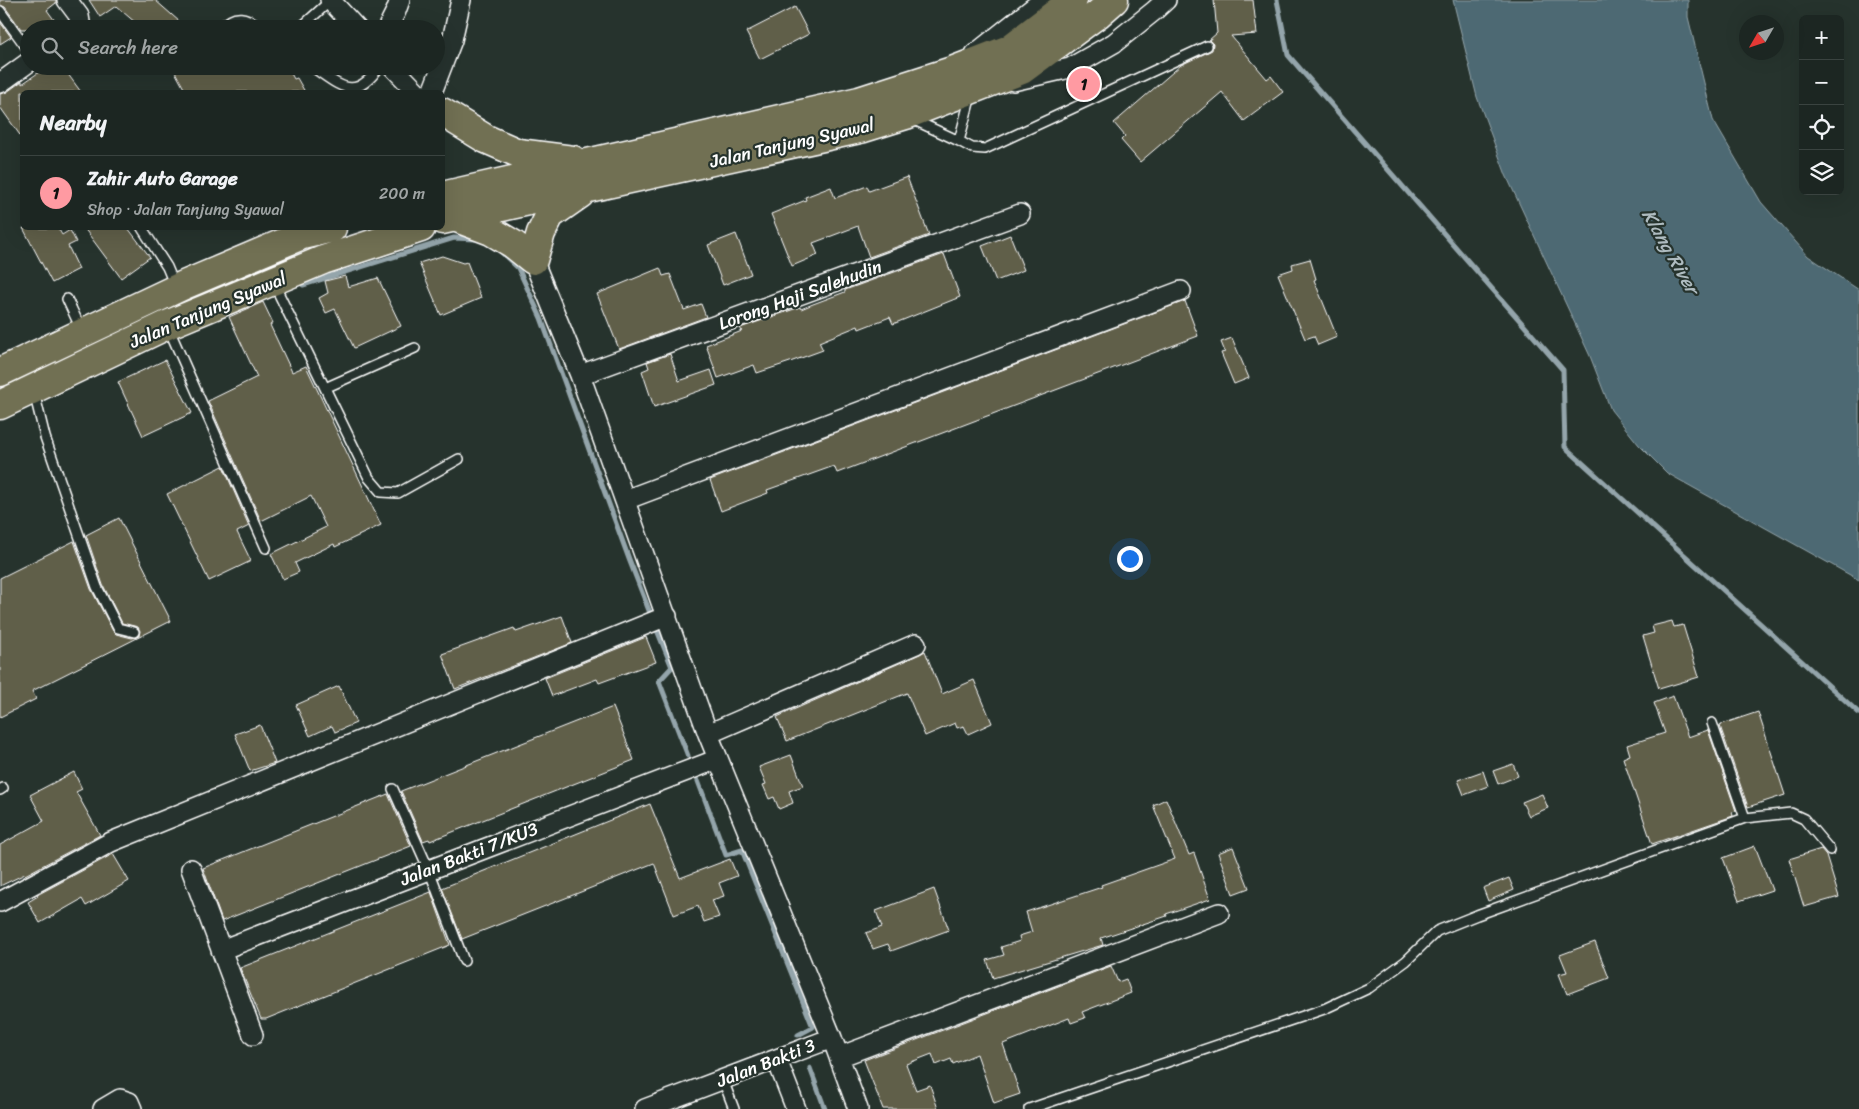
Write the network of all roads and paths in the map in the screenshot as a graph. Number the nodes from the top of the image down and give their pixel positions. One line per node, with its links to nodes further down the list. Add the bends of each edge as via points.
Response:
1 (68, 0): 9 (street, via 79,16)
2 (330, 0): 12 (lane); 13 (street)
3 (400, 0): 14 (street)
4 (462, 0): 17 (street)
5 (1114, 0): 8 (main road, Jalan Tanjung Syawal)
6 (1166, 0): 26 (street, via 1114,43 1070,68)
7 (0, 12): 15 (lane)
8 (1060, 13): 26 (main road, Jalan Tanjung Syawal, via 1022,70); 30 (main road, Jalan Tanjung Syawal, via 1010,49 859,101)
9 (78, 20)
10 (228, 20): 11 (lane, via 239,17)
11 (250, 20)
12 (309, 20)
13 (349, 20)
14 (391, 20)
15 (20, 39)
16 (1207, 46): 29 (lane, via 985,149 972,148)
17 (445, 58)
18 (20, 69): 23 (street)
19 (324, 75): 20 (lane, via 349,89 362,86)
20 (373, 75)
21 (401, 75): 24 (street)
22 (439, 75): 25 (street)
23 (0, 83)
24 (415, 90)
25 (433, 90)
26 (973, 90): 28 (main road, Jalan Tanjung Syawal); 29 (lane)
27 (445, 114): 30 (main road, via 486,139 518,153)
28 (906, 115): 29 (lane); 31 (main road, Jalan Tanjung Syawal, via 854,130)
29 (959, 141)
30 (591, 163): 32 (main road, Jalan Tanjung Syawal)
31 (585, 190): 32 (main road, Jalan Tanjung Syawal); 37 (main road, via 550,215)
32 (446, 211): 37 (main road, via 491,230)
33 (1020, 214): 46 (street, Lorong Haji Salehudin)
34 (143, 230): 39 (lane)
35 (323, 230): 39 (main road, Jalan Tanjung Syawal, via 302,235)
36 (415, 230): 38 (main road, Jalan Tanjung Syawal, via 323,260)
37 (533, 260): 46 (street)
38 (272, 281): 42 (main road, Jalan Tanjung Syawal); 47 (lane)
39 (176, 289): 43 (main road, Jalan Tanjung Syawal)
40 (1181, 291): 51 (street)
41 (67, 299): 43 (lane)
42 (167, 325): 48 (main road, Jalan Tanjung Syawal); 52 (lane)
43 (83, 333): 45 (main road, Jalan Tanjung Syawal)
44 (415, 348): 47 (lane)
45 (0, 372)
46 (580, 376): 51 (street)
47 (325, 388): 50 (lane, via 369,478 381,492 398,493)
48 (34, 389): 49 (main road, Jalan Tanjung Syawal); 54 (lane, via 45,437 97,587 118,628)
49 (0, 405)
50 (459, 459)
51 (625, 500): 53 (street)
52 (266, 548)
53 (667, 616): 57 (street); 64 (street, via 111,842)
54 (134, 632)
55 (916, 644): 57 (street)
56 (1712, 724): 60 (lane)
57 (708, 734): 58 (street)
58 (718, 759): 63 (street, Jalan Bakti 7/KU3); 69 (street)
59 (393, 790): 63 (lane)
60 (1745, 818): 61 (lane, via 1791,813 1804,819); 80 (lane, via 1437,931 1369,988 1324,1009)
61 (1830, 850)
62 (191, 869): 66 (street)
63 (428, 870): 66 (street, Jalan Bakti 7/KU3); 67 (lane)
64 (0, 902)
65 (1219, 913): 70 (street)
66 (221, 950): 68 (street)
67 (464, 961)
68 (253, 1035)
69 (832, 1038): 70 (street); 71 (street, Jalan Bakti 3)
70 (838, 1057): 79 (street)
71 (777, 1060): 72 (street, Jalan Bakti 3); 78 (street)
72 (723, 1080): 74 (street, Jalan Bakti 3); 77 (lane)
73 (130, 1105): 75 (street, via 120,1099)
74 (669, 1105): 76 (street, Jalan Bakti 3)
75 (103, 1109)
76 (645, 1109)
77 (734, 1109)
78 (796, 1109)
79 (858, 1109)
80 (1029, 1109)

